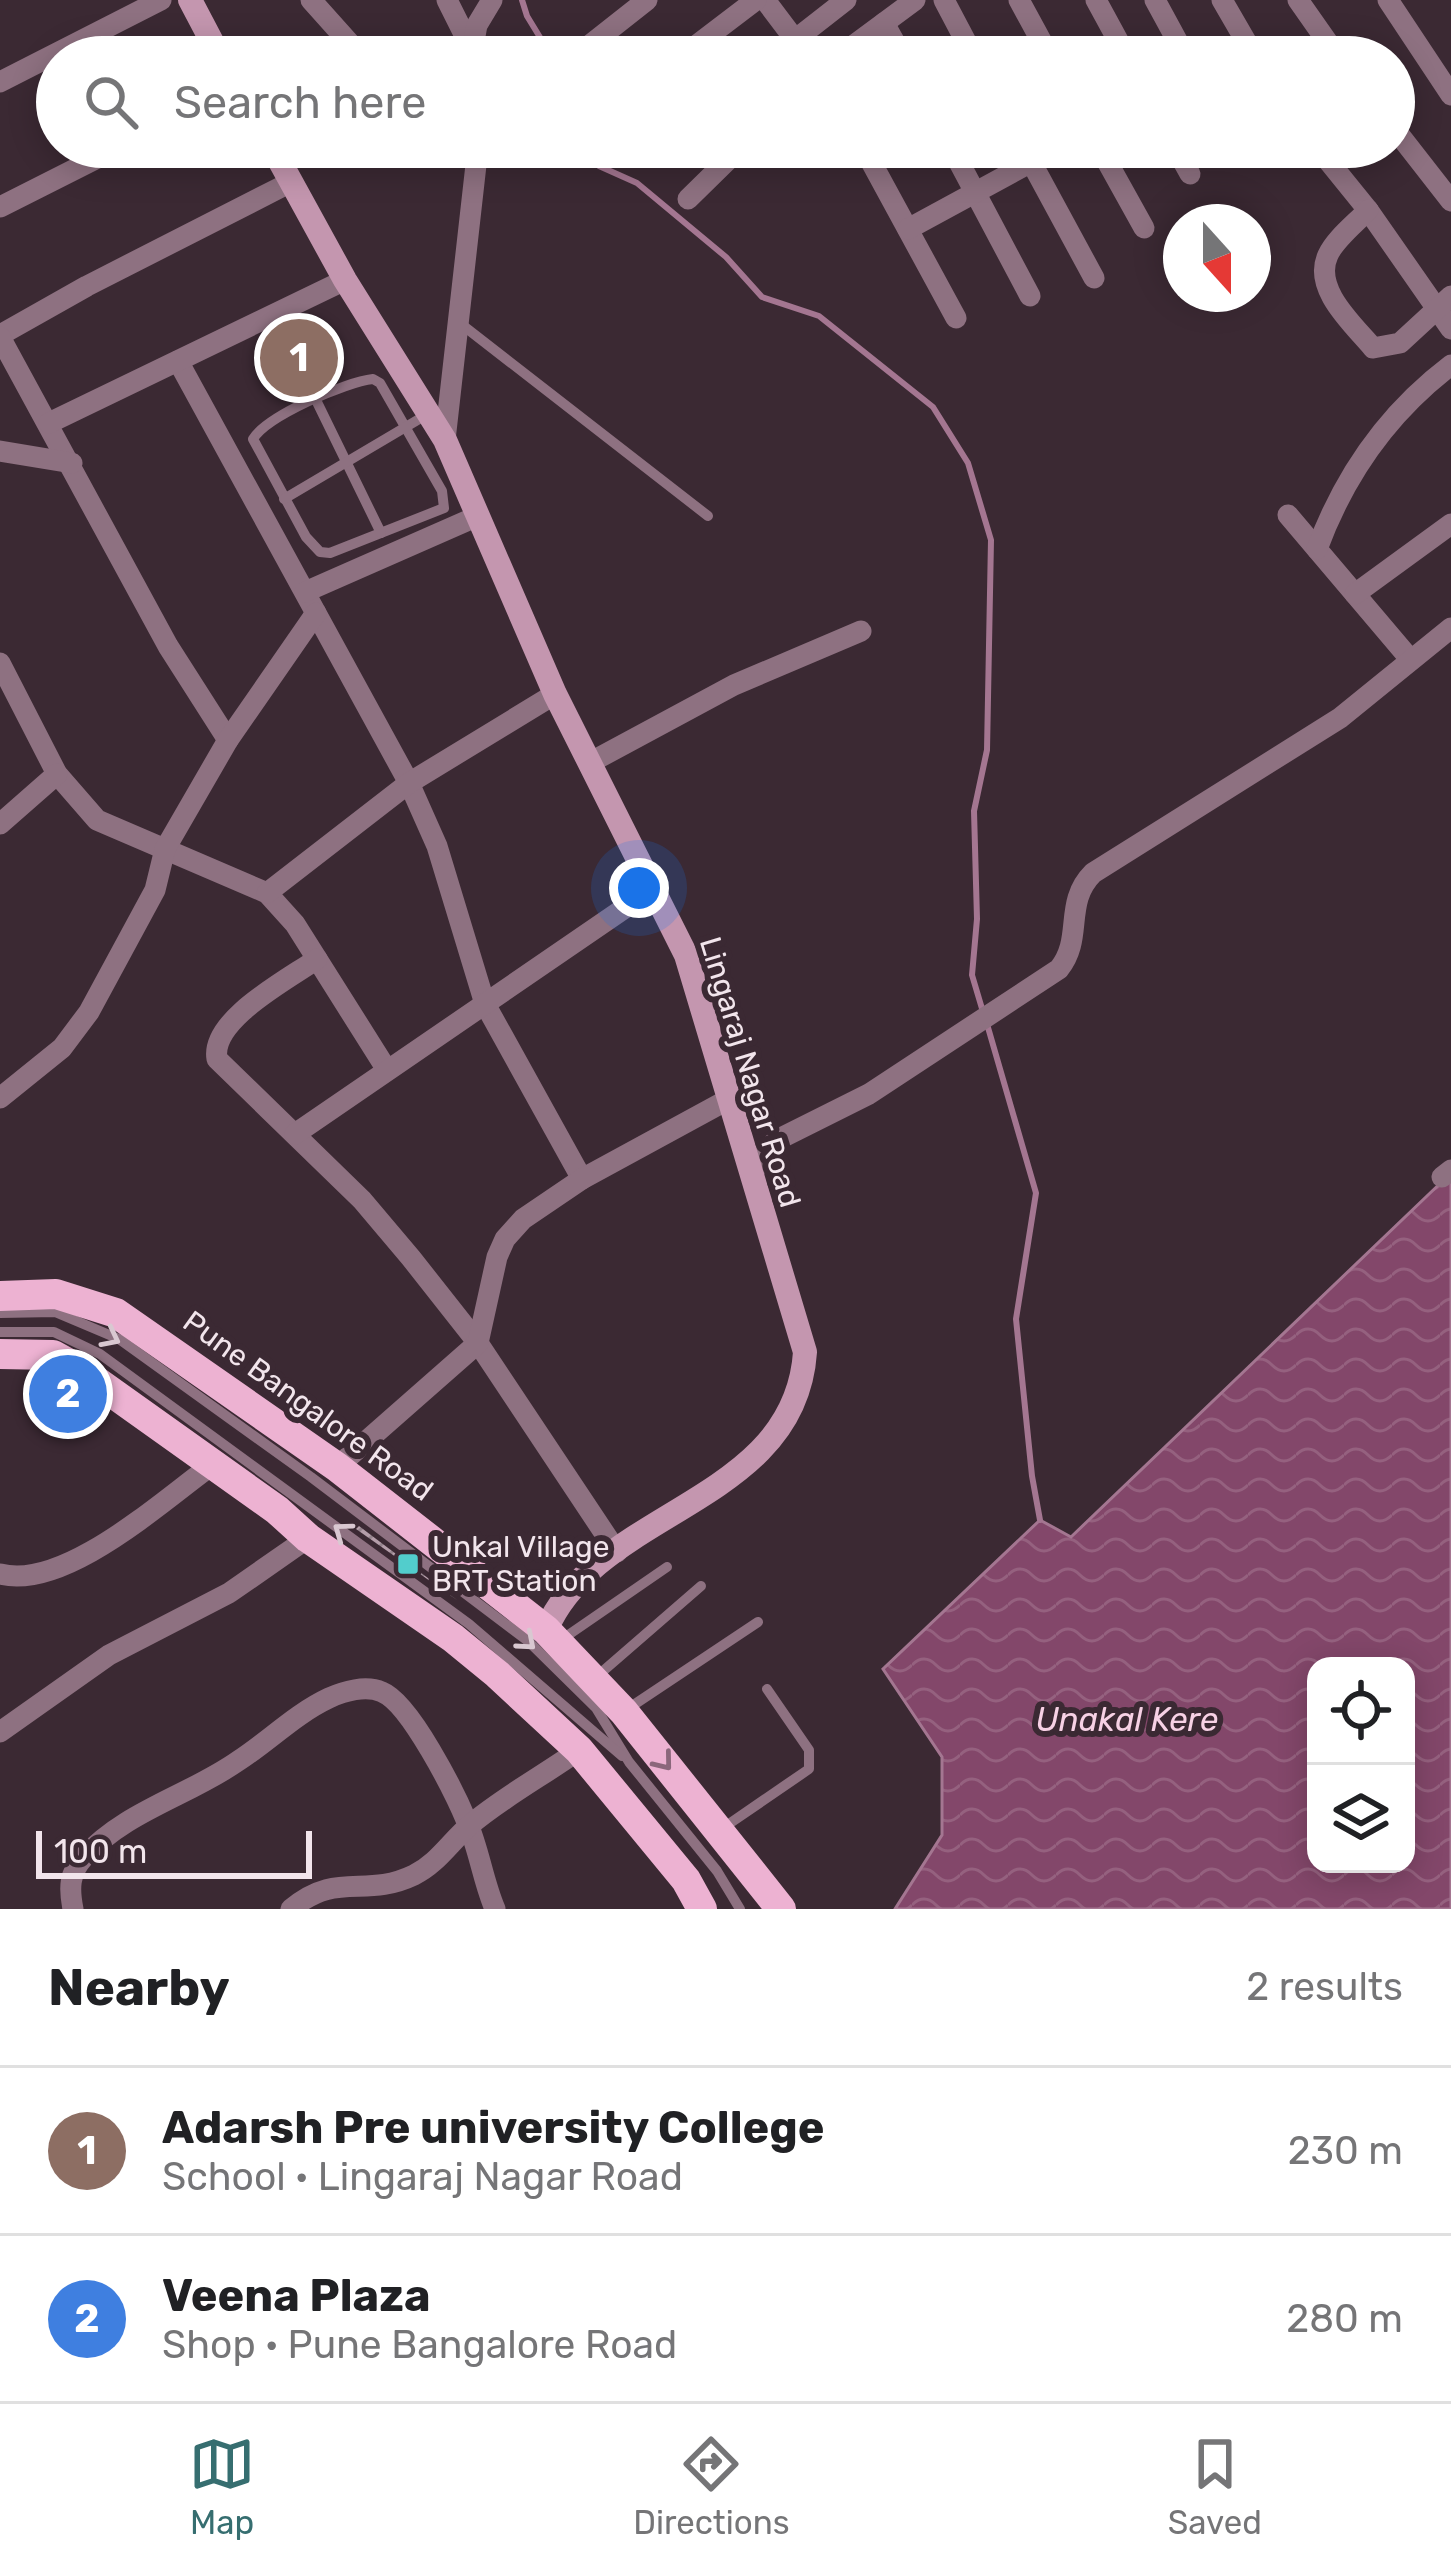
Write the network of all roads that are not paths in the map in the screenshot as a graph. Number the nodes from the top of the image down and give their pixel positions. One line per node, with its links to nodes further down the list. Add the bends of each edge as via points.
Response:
1 (161, 0): 18 (street)
2 (190, 0): 19 (street)
3 (311, 0): 20 (street)
4 (447, 0): 21 (street)
5 (492, 0): 22 (street)
6 (647, 0): 23 (street)
7 (760, 0): 24 (street); 25 (street)
8 (846, 0): 26 (street)
9 (915, 0): 17 (street)
10 (944, 0): 29 (street)
11 (1019, 0): 30 (street)
12 (1096, 0): 31 (street)
13 (1155, 0): 32 (street)
14 (1222, 0): 33 (street)
15 (1298, 0): 34 (street)
16 (1388, 0): 35 (street)
17 (884, 22): 27 (street); 28 (street)
18 (90, 36)
19 (209, 36)
20 (341, 36)
21 (463, 36)
22 (475, 36)
23 (601, 36)
24 (710, 36)
25 (792, 36)
26 (813, 36)
27 (866, 36)
28 (892, 36)
29 (963, 36)
30 (1039, 36)
31 (1115, 36)
32 (1175, 36)
33 (1243, 36)
34 (1323, 36)
35 (1412, 36)
36 (1415, 41): 39 (street)
37 (36, 64): 38 (street)
38 (0, 82)
39 (1451, 95)
40 (1415, 155): 56 (street)
41 (77, 168): 57 (street)
42 (283, 168): 53 (street, Lingaraj Nagar Road)
43 (476, 168): 66 (street)
44 (720, 168): 55 (street)
45 (875, 168): 60 (street)
46 (962, 168): 54 (street)
47 (1009, 168): 54 (street)
48 (1034, 168): 61 (street)
49 (1111, 168): 59 (street)
50 (1187, 168): 52 (street)
51 (1334, 168): 58 (street)
52 (1190, 174)
53 (291, 182): 62 (street, Lingaraj Nagar Road); 68 (street)
54 (975, 193): 60 (street); 63 (street)
55 (688, 199)
56 (1451, 201)
57 (0, 207)
58 (1368, 211): 64 (street); 64 (street, via 1328,254 1324,274 1373,348 1400,343)
59 (1144, 228)
60 (908, 229): 65 (street)
61 (1094, 278)
62 (345, 280): 69 (street); 72 (street, Lingaraj Nagar Road)
63 (1030, 296)
64 (1444, 302): 67 (street)
65 (956, 317)
66 (458, 322): 75 (street); 82 (lane)
67 (1451, 329)
68 (0, 336): 73 (street)
69 (178, 361): 73 (street); 86 (street)
70 (1451, 365): 85 (street, via 1400,408 1336,501)
71 (316, 400): 74 (lane, via 373,379); 78 (lane); 79 (lane, via 253,439)
72 (429, 413): 74 (lane); 75 (street, Lingaraj Nagar Road)
73 (49, 423): 77 (street)
74 (406, 429): 78 (lane); 84 (lane, via 446,501)
75 (445, 440): 81 (street, Lingaraj Nagar Road)
76 (0, 452): 77 (street)
77 (72, 463): 94 (street, via 168,646)
78 (347, 464): 79 (lane); 84 (lane)
79 (284, 499): 84 (lane, via 320,552)
80 (1288, 515): 85 (street)
81 (478, 516): 86 (street); 93 (street, Lingaraj Nagar Road)
82 (708, 516)
83 (1451, 524): 87 (street)
84 (381, 533)
85 (1317, 549): 87 (street)
86 (305, 592): 88 (street)
87 (1355, 594): 91 (street)
88 (316, 613): 94 (street); 97 (street)
89 (1451, 628): 91 (street)
90 (861, 631): 95 (street, via 734,685)
91 (1410, 659): 108 (street, via 1340,718 1093,873 1079,887 1070,955 1058,969 869,1094 777,1140)
92 (0, 663): 96 (street)
93 (554, 694): 95 (street, Lingaraj Nagar Road); 97 (street)
94 (228, 740): 99 (street)
95 (591, 762): 100 (street, Lingaraj Nagar Road)
96 (57, 774): 98 (street); 99 (street, via 97,820)
97 (409, 783): 101 (street); 103 (street)
98 (0, 824)
99 (165, 849): 101 (street); 105 (street, via 154,890 89,1012 62,1048)
100 (654, 888): 103 (street); 106 (street, Lingaraj Nagar Road, via 700,996)
101 (267, 893): 102 (street)
102 (316, 959): 104 (street); 107 (street, via 227,1024 215,1051 221,1067)
103 (484, 1004): 104 (street); 109 (street)
104 (387, 1070): 107 (street)
105 (0, 1098)
106 (729, 1099): 108 (street, Lingaraj Nagar Road); 109 (street)
107 (295, 1134): 113 (street, via 362,1201)
108 (752, 1176): 118 (street, Lingaraj Nagar Road, via 805,1352 803,1380 773,1439)
109 (582, 1179): 113 (street, via 505,1239)
110 (0, 1296): 116 (main road, Pune Bangalore Road, via 56,1294 116,1312)
111 (0, 1313): 129 (lane, one-way to 129, via 55,1312 119,1339 528,1641 596,1708)
112 (0, 1332): 129 (lane, one-way to 112, via 469,1624 100,1354 54,1332)
113 (478, 1342): 116 (street); 118 (street)
114 (0, 1354): 115 (main road, via 53,1355)
115 (212, 1465): 117 (main road); 120 (street, via 86,1553 34,1575)
116 (337, 1467): 123 (main road, Pune Bangalore Road)
117 (308, 1538): 127 (street, via 229,1593 109,1655); 128 (main road, via 453,1638)
118 (617, 1552): 123 (street, Lingaraj Nagar Road, via 568,1591)
119 (667, 1567): 123 (lane)
120 (0, 1574)
121 (701, 1586): 124 (lane)
122 (758, 1622): 126 (lane)
123 (552, 1636): 124 (main road, Pune Bangalore Road)
124 (593, 1678): 126 (main road, Pune Bangalore Road)
125 (767, 1689): 131 (lane, via 809,1750 809,1768)
126 (623, 1712): 131 (main road, Pune Bangalore Road, one-way to 131)
127 (0, 1732)
128 (579, 1750): 130 (street); 135 (main road)
129 (629, 1762): 136 (lane)
130 (470, 1826): 132 (street, via 399,1705 383,1692 358,1689 331,1697 213,1778 121,1824 70,1879); 133 (street, via 411,1876 378,1887 326,1886); 134 (street)
131 (720, 1830): 137 (main road, Pune Bangalore Road)
132 (73, 1909)
133 (291, 1909)
134 (495, 1909)
135 (702, 1909)
136 (740, 1909)
137 (781, 1909)

